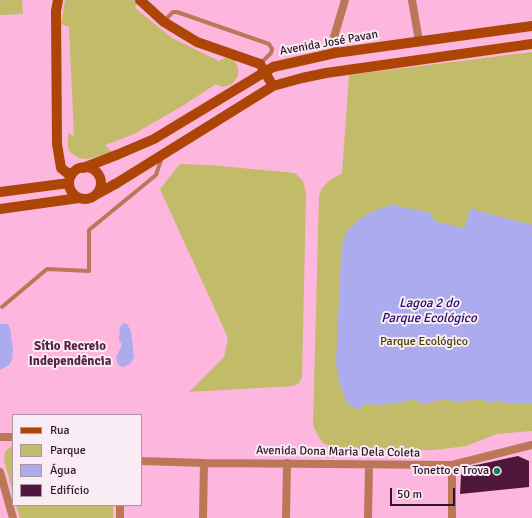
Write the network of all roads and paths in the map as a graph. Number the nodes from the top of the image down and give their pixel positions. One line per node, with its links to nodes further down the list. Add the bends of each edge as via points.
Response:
1 (58, 0): 14 (street, via 57,144 61,168)
2 (140, 0): 5 (street)
3 (345, 0): 9 (street, via 334,37)
4 (412, 0): 7 (street)
5 (164, 22): 10 (street, via 197,42); 10 (lane, via 173,12 177,12 269,44 272,48 271,53)
6 (532, 26): 7 (street, Avenida José Pavan)
7 (419, 41): 9 (street, Avenida José Pavan)
8 (532, 44): 11 (street, via 326,73)
9 (335, 53): 10 (street, Avenida José Pavan)
10 (262, 68): 11 (street); 13 (street, Avenida José Pavan, via 188,120 154,139)
11 (273, 86): 12 (street)
12 (163, 154): 16 (street); 19 (lane, via 156,175 89,230 89,271 47,269)
13 (83, 168): 14 (street, via 78,169); 16 (street, via 94,170 98,174 101,184)
14 (70, 180): 15 (street); 17 (street, via 72,192)
15 (0, 192)
16 (97, 194): 17 (street, via 88,199)
17 (78, 198): 18 (street)
18 (0, 209)
19 (2, 307)
20 (0, 437): 21 (street)
21 (12, 437)
22 (532, 445): 27 (street, Avenida Dona Maria Dela Coleta)
23 (142, 461): 24 (street, Avenida Dona Maria Dela Coleta)
24 (204, 463): 25 (street, Avenida Dona Maria Dela Coleta); 32 (street)
25 (287, 463): 26 (street, Avenida Dona Maria Dela Coleta); 33 (street)
26 (369, 465): 27 (street, Avenida Dona Maria Dela Coleta); 34 (street)
27 (452, 465): 35 (street)
28 (0, 472): 30 (street)
29 (120, 506): 31 (street)
30 (13, 518)
31 (120, 518)
32 (203, 518)
33 (286, 518)
34 (368, 518)
35 (452, 518)

